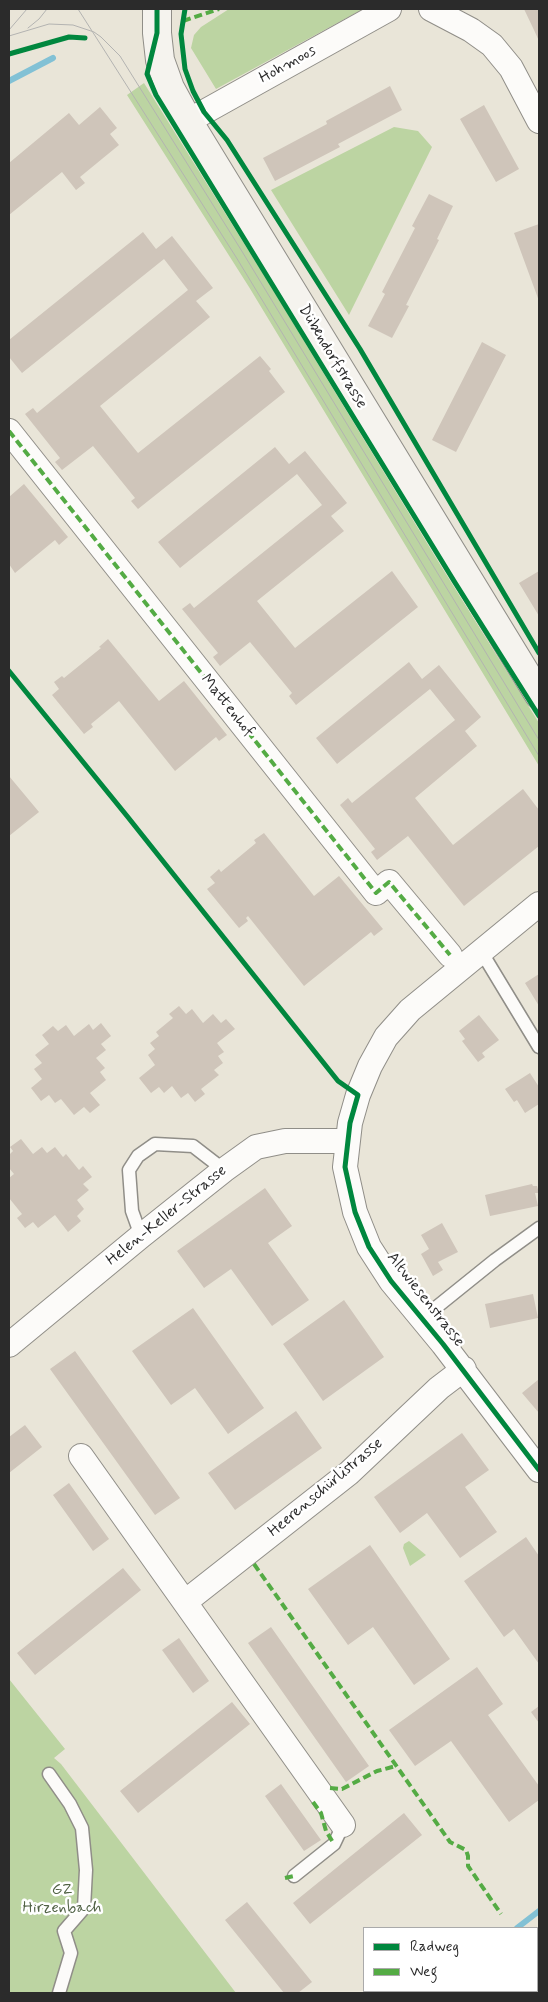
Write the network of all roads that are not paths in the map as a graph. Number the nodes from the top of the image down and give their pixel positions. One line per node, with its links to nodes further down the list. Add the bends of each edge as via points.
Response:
1 (157, 9): 4 (street, Dübendorfstrasse, via 160,60 170,88)
2 (389, 9): 4 (street, Hohmoos)
3 (431, 9): 5 (street, via 492,45 511,68)
4 (188, 121): 7 (street, Dübendorfstrasse)
5 (539, 121)
6 (9, 431): 10 (street, Mattenhof, via 376,893 389,882)
7 (539, 695)
8 (539, 904): 9 (street, Altwiesenstrasse)
9 (476, 954): 11 (lane, via 486,961); 12 (street, Altwiesenstrasse, via 410,1010 386,1038 358,1094)
10 (450, 955)
11 (539, 1047)
12 (346, 1141): 13 (street, Helen-Keller-Strasse, via 285,1141 256,1147); 16 (street, Altwiesenstrasse, via 345,1166 355,1212 369,1247 391,1281)
13 (224, 1170): 15 (street, Helen-Keller-Strasse); 15 (lane, via 193,1146 155,1144 138,1156 129,1170 132,1212)
14 (539, 1228): 16 (lane)
15 (141, 1236): 17 (street, Helen-Keller-Strasse)
16 (423, 1318): 18 (street, Altwiesenstrasse)
17 (9, 1345)
18 (464, 1370): 20 (street, Altwiesenstrasse); 21 (street, Heerenschürlistrasse, via 439,1388 349,1473)
19 (81, 1456): 21 (street)
20 (539, 1470)
21 (185, 1602): 23 (street)
22 (49, 1774): 25 (lane, via 82,1828 86,1870 84,1908 64,1931 71,1953)
23 (343, 1825): 24 (lane, via 334,1844)
24 (294, 1876)
25 (59, 1993)

